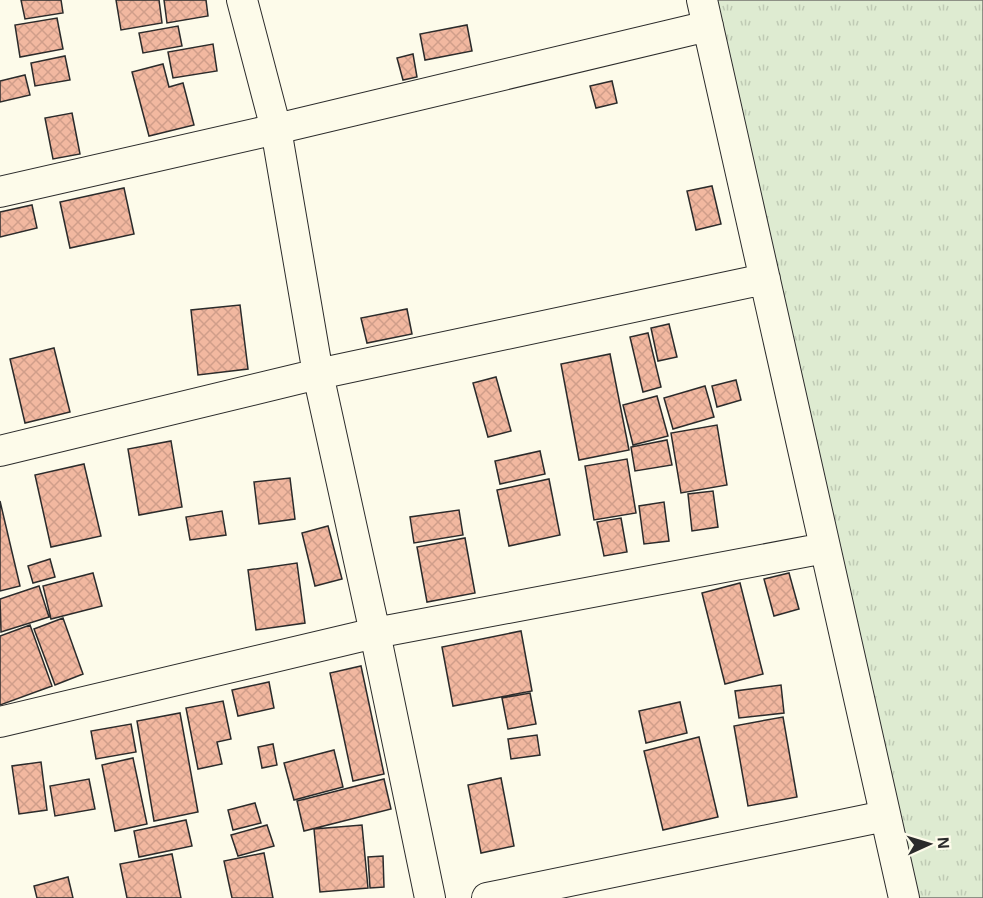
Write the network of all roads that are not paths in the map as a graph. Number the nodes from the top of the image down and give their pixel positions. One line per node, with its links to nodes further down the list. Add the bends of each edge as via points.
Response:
1 (242, 0): 3 (street)
2 (705, 13): 3 (street); 5 (street)
3 (276, 129): 4 (street); 6 (street)
4 (0, 192)
5 (765, 279): 6 (street); 8 (street)
6 (318, 374): 7 (street); 9 (street)
7 (0, 451)
8 (825, 548): 9 (street); 11 (street)
9 (375, 633): 10 (street); 12 (street)
10 (0, 722)
11 (885, 816): 13 (street); 14 (street)
12 (430, 898)
13 (487, 898)
14 (904, 898)

